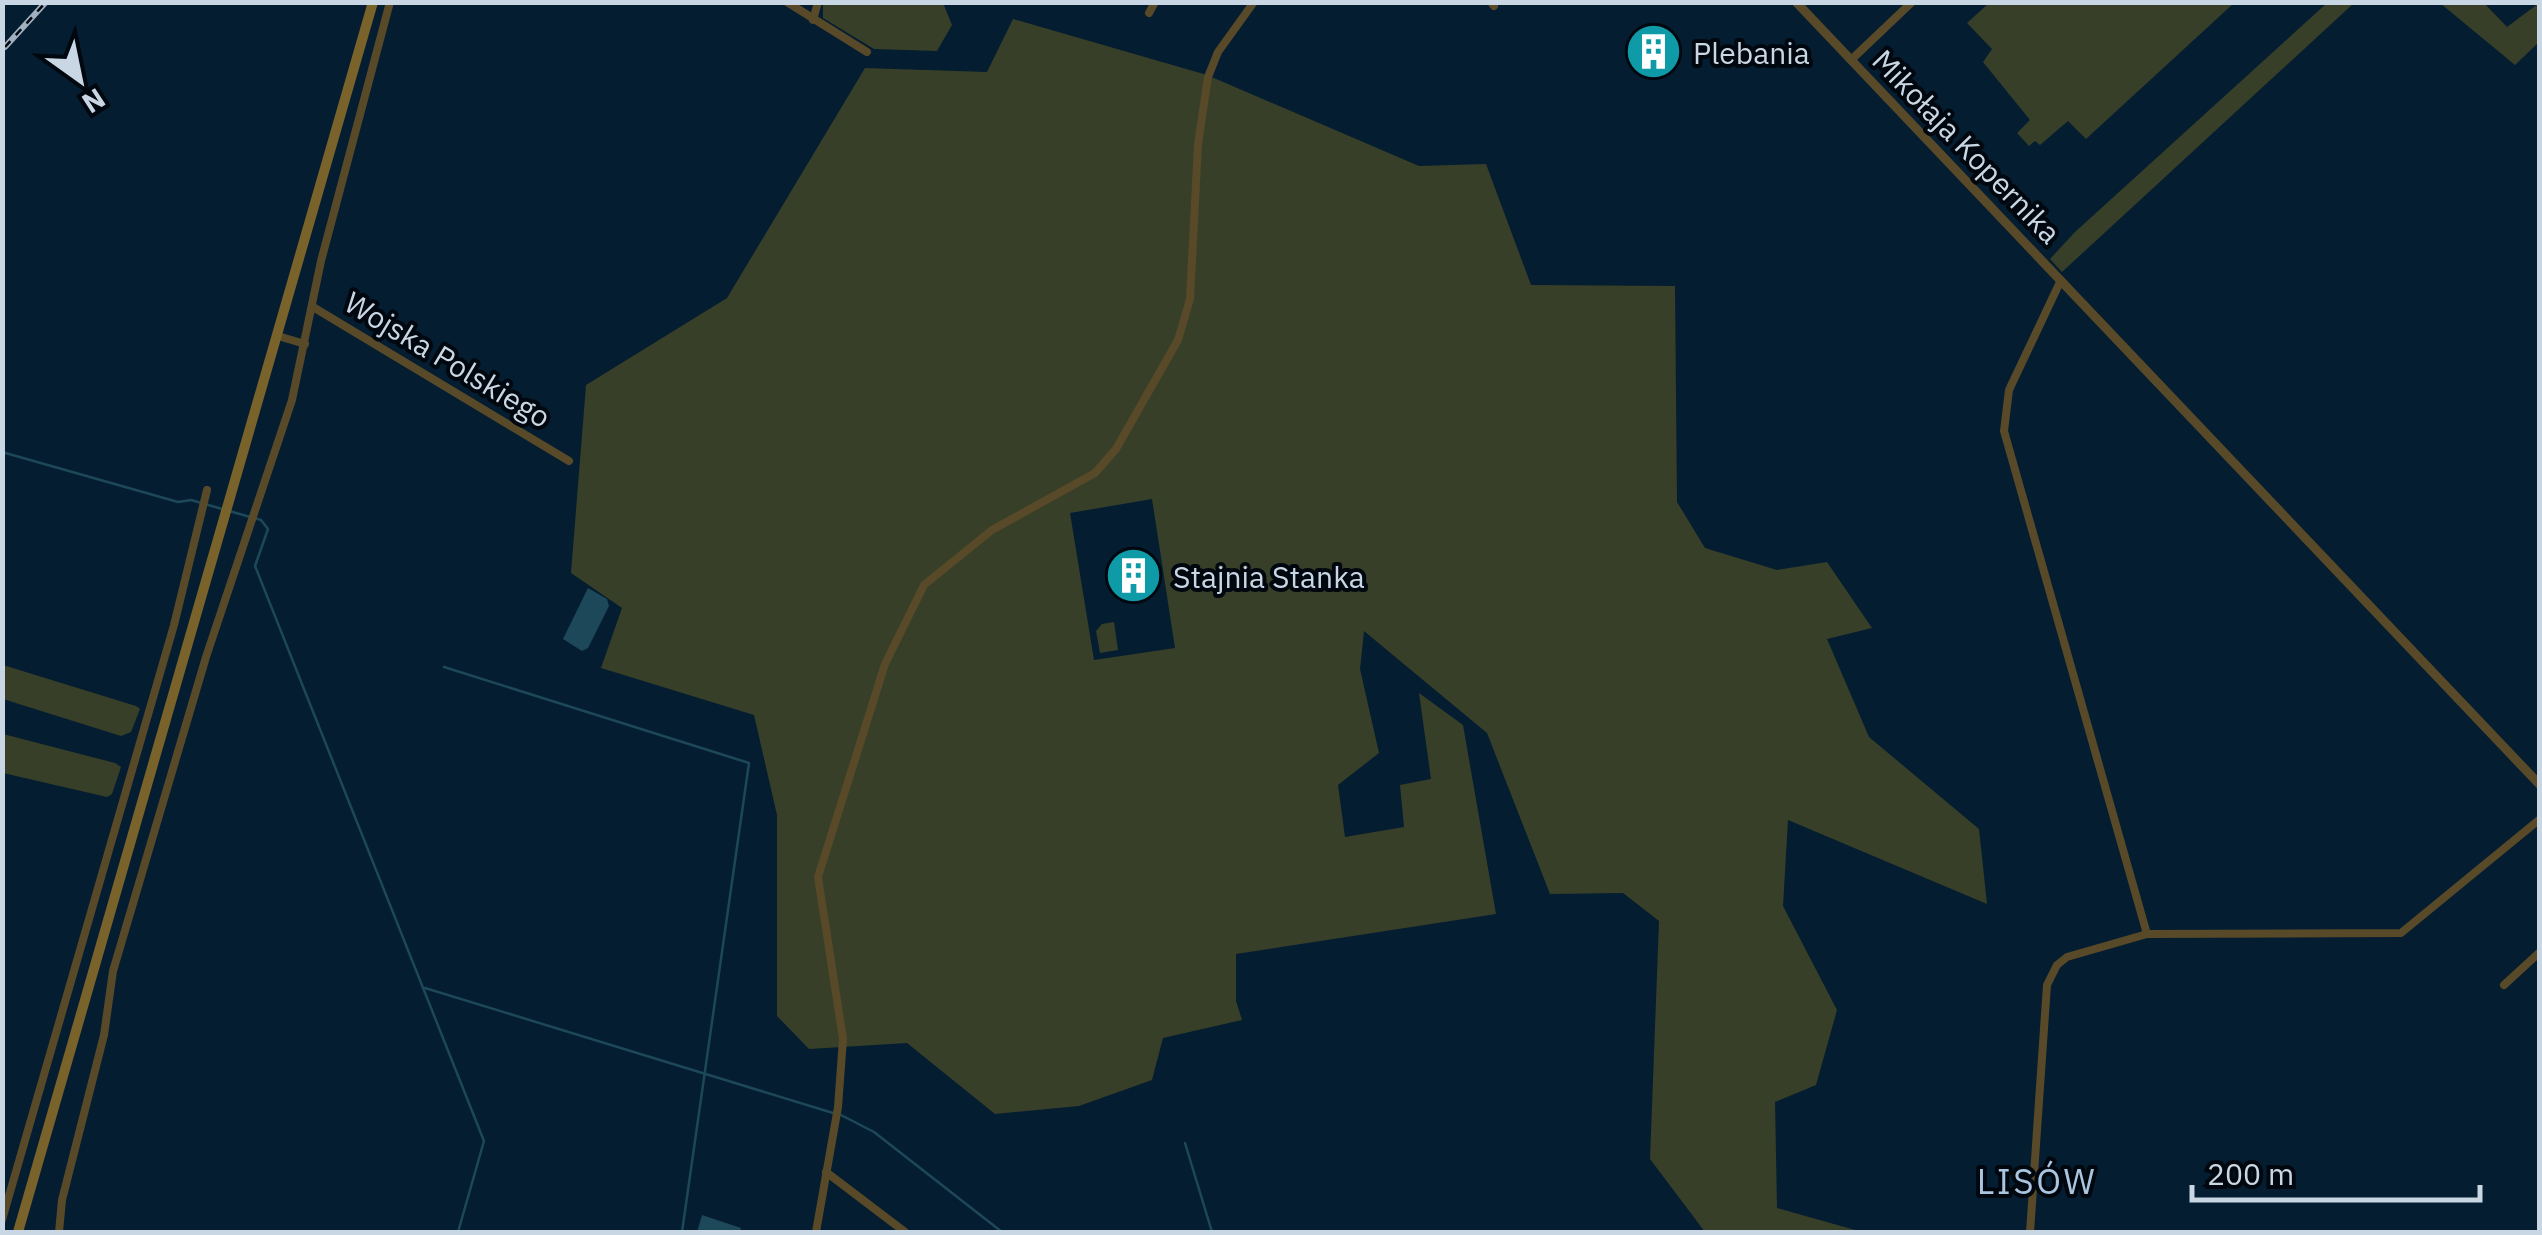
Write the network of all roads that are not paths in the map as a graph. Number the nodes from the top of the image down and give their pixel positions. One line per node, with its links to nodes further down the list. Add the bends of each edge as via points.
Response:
1 (373, 2): 15 (main road)
2 (390, 2): 14 (street, Wojska Polskiego)
3 (787, 2): 10 (street)
4 (818, 2): 10 (street)
5 (1155, 2): 9 (street)
6 (1254, 2): 24 (street, via 1208,77 1190,299 1178,340 1116,449 1094,473 992,530 924,586 886,664 818,877 843,1039)
7 (1796, 2): 12 (street, Mikołaja Kopernika)
8 (1912, 2): 12 (street)
9 (1149, 13)
10 (813, 20): 11 (street)
11 (867, 52)
12 (1851, 60): 13 (street, Mikołaja Kopernika)
13 (2061, 280): 19 (street, Mikołaja Kopernika); 21 (street, via 2005,399 2004,431)
14 (313, 306): 16 (street); 17 (street, Wojska Polskiego)
15 (278, 336): 16 (street); 26 (main road)
16 (304, 344): 27 (street, via 113,971)
17 (569, 462)
18 (207, 490): 25 (street)
19 (2540, 785)
20 (2540, 819): 21 (street, via 2400,933)
21 (2147, 934): 30 (street, via 2076,953 2051,973)
22 (2540, 952): 23 (street)
23 (2504, 984)
24 (826, 1172): 28 (street); 29 (street)
25 (2, 1220)
26 (18, 1232)
27 (59, 1232)
28 (816, 1232)
29 (905, 1232)
30 (2030, 1232)

